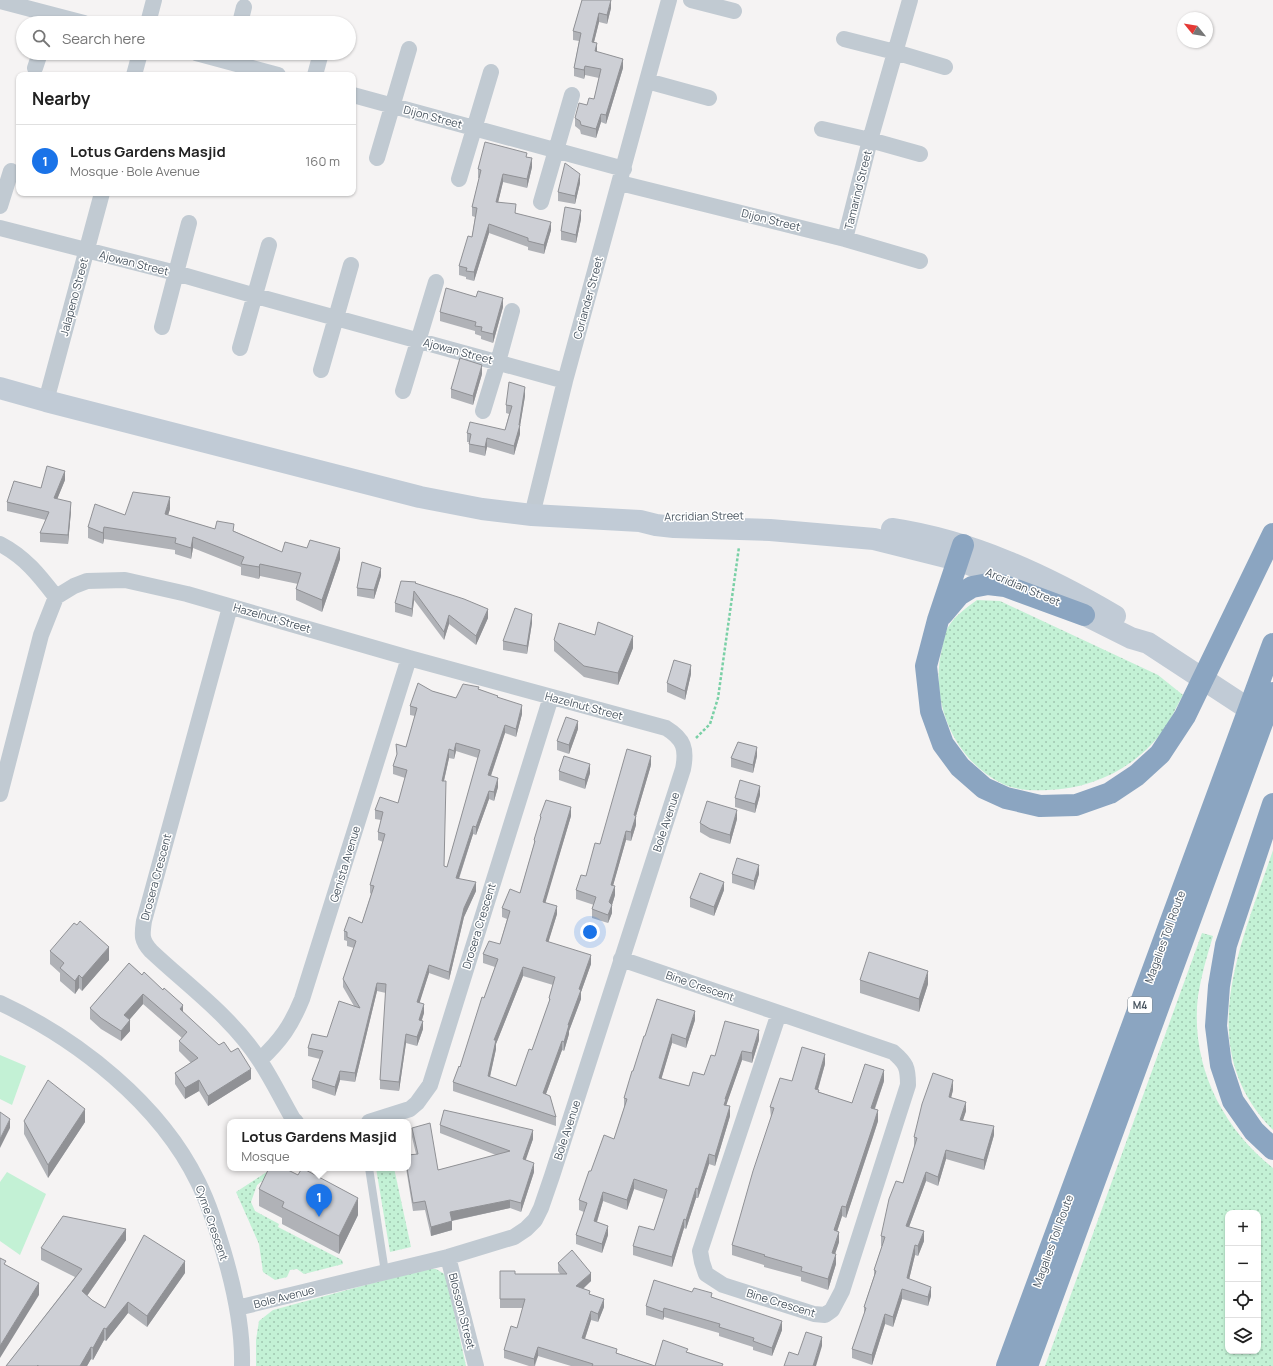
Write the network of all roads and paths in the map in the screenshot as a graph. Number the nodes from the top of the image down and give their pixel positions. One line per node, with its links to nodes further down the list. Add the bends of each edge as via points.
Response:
1 (154, 0): 10 (street)
2 (669, 0): 26 (street, Coriander Street)
3 (691, 0): 7 (street)
4 (910, 0): 14 (street, Tamarind Street)
5 (0, 1): 8 (street)
6 (244, 7): 11 (street)
7 (734, 11)
8 (52, 12): 9 (street)
9 (64, 16)
10 (150, 16)
11 (242, 16)
12 (844, 39): 14 (street)
13 (409, 49): 30 (street, Dijon Street)
14 (895, 52): 20 (street); 33 (street, Tamarind Street)
15 (38, 60): 21 (street)
16 (138, 60): 22 (street)
17 (219, 60): 19 (street)
18 (319, 60): 24 (street)
19 (229, 63): 23 (street)
20 (945, 67)
21 (35, 68)
22 (135, 72)
23 (266, 72)
24 (316, 72)
25 (492, 72): 31 (street, Dijon Street)
26 (647, 81): 29 (street); 38 (street, Coriander Street)
27 (572, 95): 34 (street)
28 (356, 97): 30 (street, Dijon Street)
29 (708, 98)
30 (392, 106): 31 (street, Dijon Street); 36 (street, Dijon Street)
31 (474, 128): 34 (street, Dijon Street); 39 (street, Dijon Street)
32 (822, 129): 33 (street, Tamarind Street)
33 (870, 140): 35 (street, Tamarind Street); 45 (street, Tamarind Street)
34 (556, 150): 38 (street, Dijon Street); 41 (street)
35 (920, 154)
36 (377, 158)
37 (10, 171): 42 (street)
38 (622, 176): 45 (street, Dijon Street); 60 (street, Coriander Street)
39 (459, 179)
40 (101, 196): 47 (street, Jalapeno Street)
41 (541, 202)
42 (0, 206)
43 (189, 223): 50 (street, Ajowan Street)
44 (0, 228): 47 (street, Ajowan Street)
45 (845, 239): 48 (street, Dijon Street)
46 (269, 245): 52 (street)
47 (87, 251): 50 (street, Ajowan Street); 63 (street, Jalapeno Street)
48 (920, 261)
49 (351, 265): 54 (street)
50 (176, 273): 52 (street, Ajowan Street); 55 (street, Ajowan Street)
51 (436, 282): 56 (street, Ajowan Street)
52 (256, 296): 54 (street, Ajowan Street); 57 (street)
53 (512, 311): 58 (street, Ajowan Street)
54 (336, 318): 56 (street, Ajowan Street); 59 (street)
55 (162, 327)
56 (418, 340): 58 (street, Ajowan Street); 62 (street, Ajowan Street)
57 (240, 348)
58 (498, 362): 60 (street, Ajowan Street); 64 (street, Ajowan Street)
59 (321, 370)
60 (565, 381): 65 (street, Coriander Street)
61 (0, 388): 63 (street)
62 (403, 391)
63 (46, 402): 65 (street, via 420,497 482,510)
64 (483, 411)
65 (532, 515): 66 (street)
66 (640, 521): 67 (street, Arcridian Street, via 656,526); 70 (street, Arcridian Street, via 668,516 805,518 903,530)
67 (742, 529): 70 (street, Arcridian Street, via 874,539); 81 (path, via 718,698 707,728)
68 (1273, 534): 74 (highway, via 1185,716 1160,754 1137,775 1110,793 1076,805 1040,806 1006,798 984,788 960,767 943,744 931,712 926,666)
69 (0, 544): 71 (street, via 25,560)
70 (960, 553): 73 (street, Arcridian Street); 74 (highway); 76 (street, Arcridian Street, via 1025,568 1089,600 1131,627)
71 (56, 597): 72 (street, Hazelnut Street, via 74,586 88,582 125,580); 82 (street, via 41,636)
72 (230, 607): 77 (street, Hazelnut Street); 87 (street, Drosera Crescent, via 142,934 144,943 150,951 230,1023)
73 (1084, 615): 74 (highway, via 1005,586 988,584 972,587 959,595); 76 (street, Arcridian Street)
74 (938, 620)
75 (1273, 644): 97 (highway, Magalies Toll Route / M4)
76 (1155, 647): 80 (street, Arcridian Street)
77 (409, 658): 79 (street, Hazelnut Street); 87 (street, Genista Avenue, via 302,999 285,1033)
78 (1273, 693): 98 (highway, Magalies Toll Route / M4)
79 (551, 697): 81 (street, Hazelnut Street, via 666,728 676,734); 89 (street, Drosera Crescent, via 430,1085 410,1109)
80 (1273, 725)
81 (683, 744): 84 (street, Bole Avenue, via 686,755 683,769)
82 (0, 794)
83 (1273, 804): 90 (highway, via 1226,945 1216,1026 1222,1064 1233,1101 1254,1131)
84 (621, 959): 86 (street, Bine Crescent); 92 (street, Bole Avenue, via 552,1176 535,1220 514,1237)
85 (0, 1003): 94 (street, Cyme Crescent, via 53,1031 99,1064 144,1104 173,1140 198,1182 212,1216)
86 (779, 1013): 86 (street, Bine Crescent, via 893,1052 906,1064 908,1073 908,1084 842,1291 832,1310 825,1315 814,1314 723,1285 706,1274 700,1251)
87 (260, 1060): 88 (street, Drosera Crescent)
88 (293, 1119)
89 (378, 1119)
90 (1273, 1149)
91 (369, 1171): 93 (lane)
92 (448, 1257): 93 (street, Bole Avenue); 96 (street, Blossom Street)
93 (385, 1272): 94 (street, Bole Avenue)
94 (238, 1308): 95 (street, Cyme Crescent)
95 (242, 1366)
96 (476, 1366)
97 (1007, 1366)
98 (1027, 1366)

